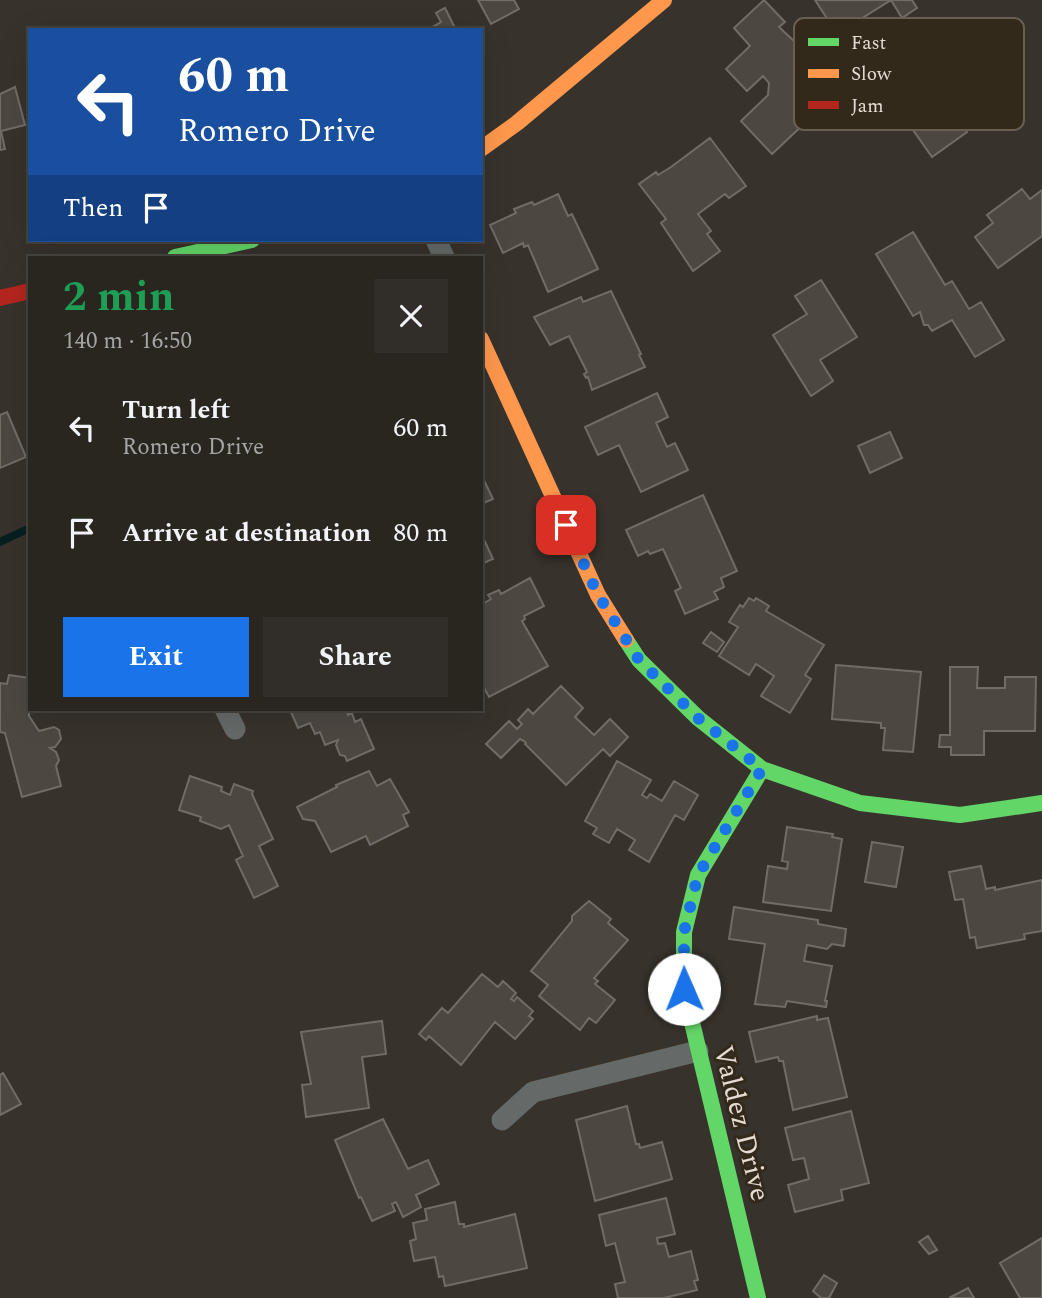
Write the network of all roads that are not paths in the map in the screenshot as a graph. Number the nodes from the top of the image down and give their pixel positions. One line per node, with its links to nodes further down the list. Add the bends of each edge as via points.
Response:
1 (664, 0): 2 (street)
2 (483, 148)
3 (243, 242): 4 (street)
4 (182, 256)
5 (28, 291): 6 (street)
6 (0, 298)
7 (483, 343): 10 (street, via 598,595 639,660 698,718)
8 (226, 711): 9 (street)
9 (235, 729)
10 (762, 769): 11 (street, via 860,803 960,814); 12 (street, Valdez Drive, via 698,875 684,932 684,989)
11 (1042, 803)
12 (698, 1051): 13 (street, via 533,1092); 14 (street, Valdez Drive)
13 (502, 1120)
14 (758, 1298)

